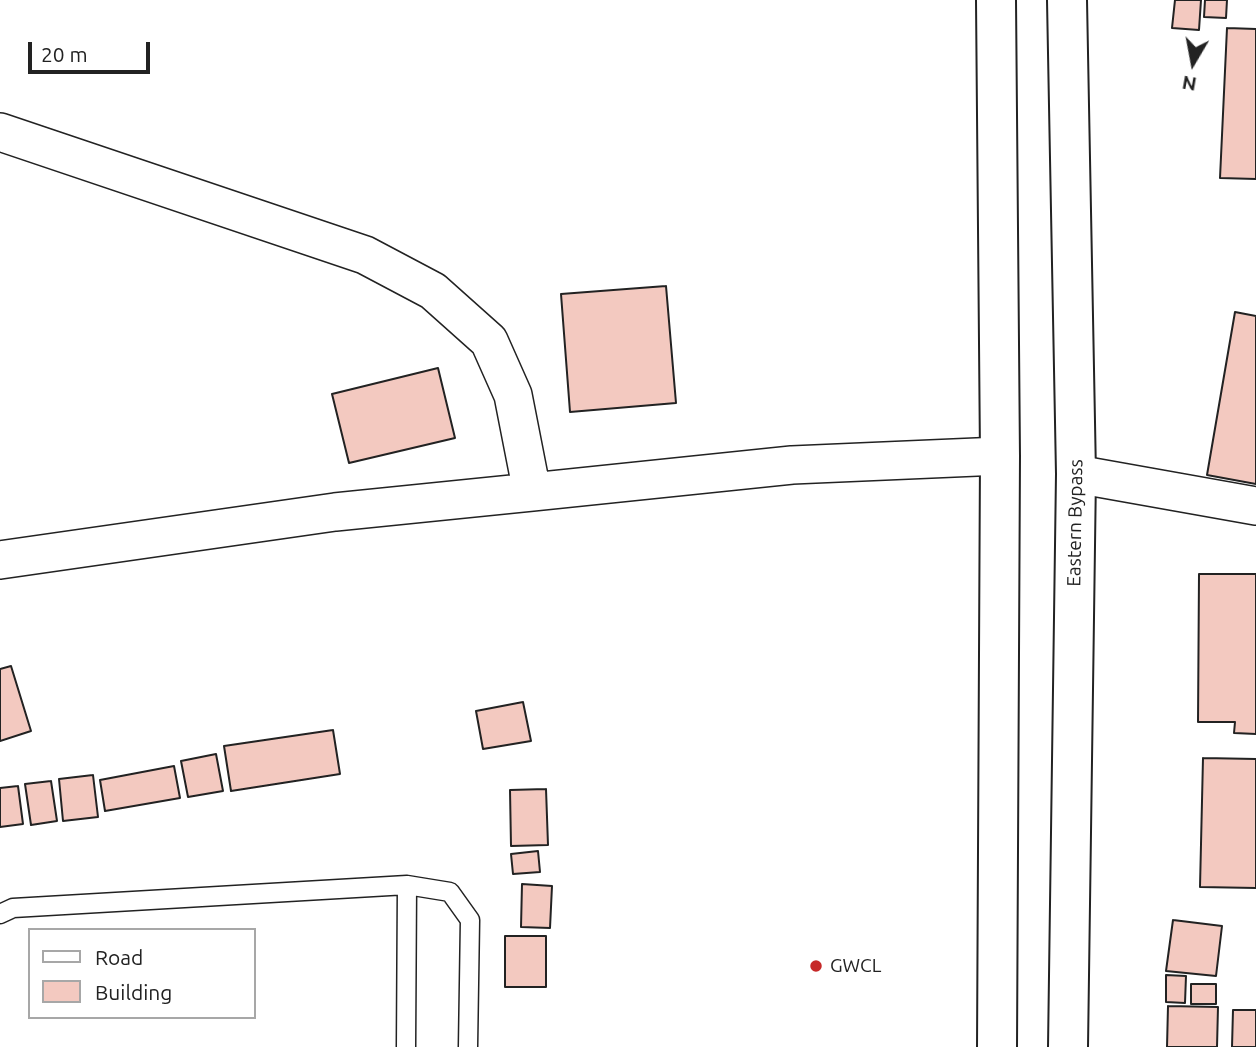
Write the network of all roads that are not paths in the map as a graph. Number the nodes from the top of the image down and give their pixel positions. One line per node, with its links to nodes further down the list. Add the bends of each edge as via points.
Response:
1 (996, 0): 4 (highway)
2 (1067, 0): 5 (highway, Eastern Bypass)
3 (0, 132): 6 (street, via 365,255 433,291 489,341 513,395)
4 (1000, 457): 6 (street, via 792,465); 13 (highway)
5 (1076, 474): 7 (street); 14 (highway, Eastern Bypass)
6 (531, 492): 8 (street, via 335,512)
7 (1256, 506)
8 (0, 560)
9 (407, 885): 10 (lane, via 13,908); 11 (lane); 12 (lane, via 450,892 470,920)
10 (0, 914)
11 (406, 1047)
12 (468, 1047)
13 (998, 1047)
14 (1068, 1047)

